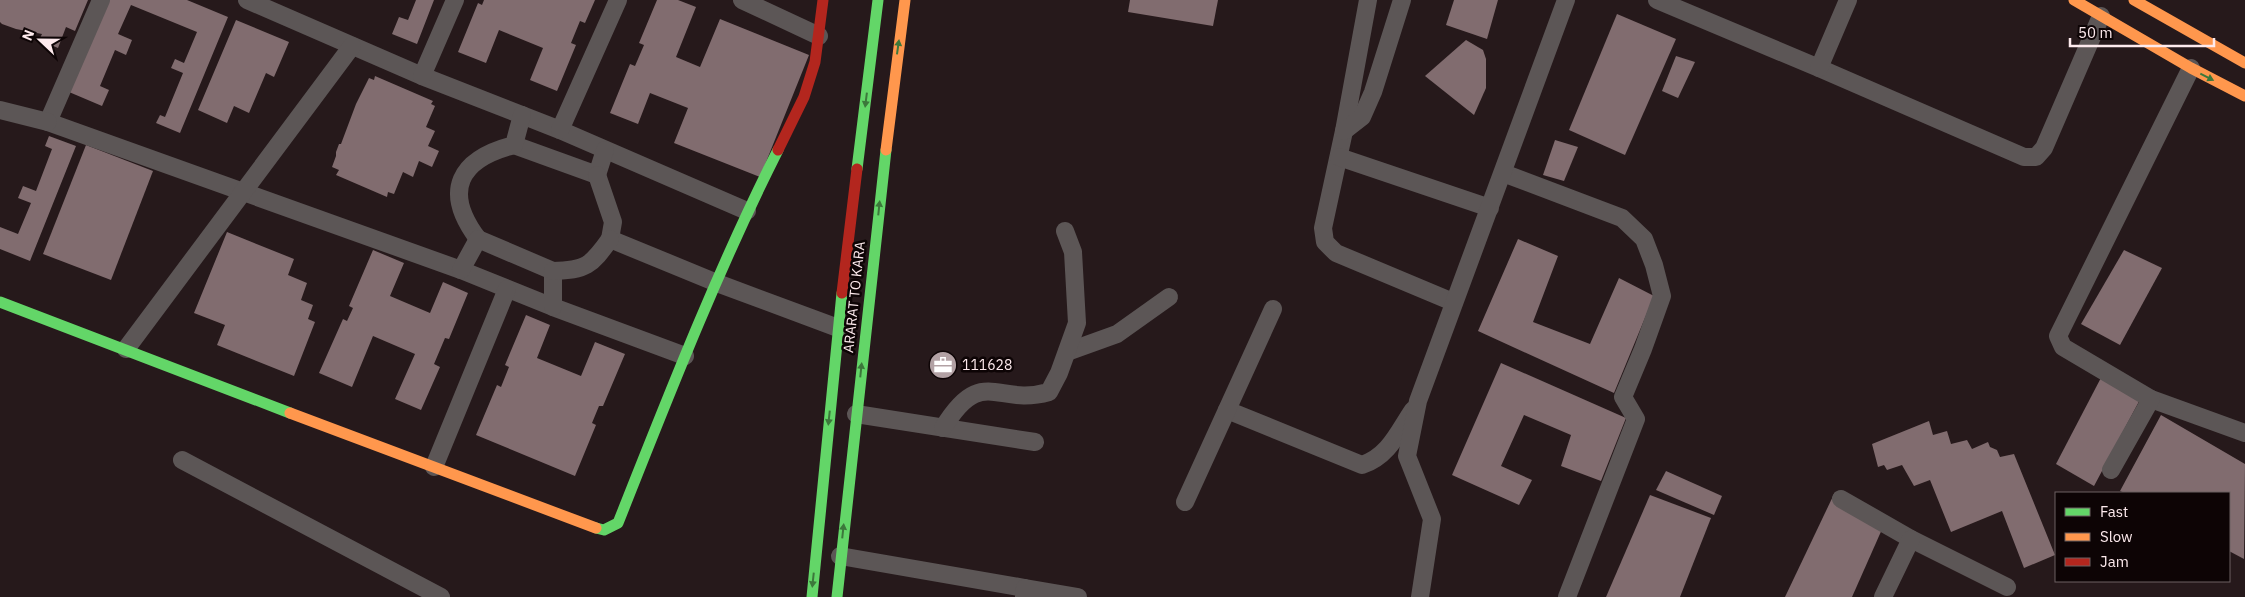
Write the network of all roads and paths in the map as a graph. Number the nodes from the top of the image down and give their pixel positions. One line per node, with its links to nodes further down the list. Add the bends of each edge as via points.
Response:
1 (101, 0): 26 (street)
2 (247, 0): 18 (street)
3 (455, 0): 22 (street)
4 (618, 0): 27 (street)
5 (742, 0): 17 (street)
6 (823, 0): 17 (main road)
7 (878, 0): 49 (main road, ARARAT TO KARA, one-way to 49)
8 (905, 0): 50 (main road, ARARAT TO KARA, one-way to 8)
9 (1368, 0): 28 (street)
10 (1402, 0): 28 (street, via 1362,117)
11 (1566, 0): 32 (street)
12 (1658, 0): 20 (street)
13 (1848, 0): 20 (street)
14 (2074, 0): 16 (main road)
15 (2134, 0): 19 (main road)
16 (2101, 16): 20 (street, via 2044,148 2036,157 2024,157); 21 (main road)
17 (819, 36): 36 (main road, via 804,97)
18 (352, 46): 22 (street); 34 (street)
19 (2245, 63)
20 (1819, 68)
21 (2190, 68): 23 (main road, one-way to 23); 54 (street, via 2058,336 2064,348)
22 (422, 76): 25 (street)
23 (2245, 96)
24 (0, 110): 26 (street)
25 (522, 116): 27 (street); 29 (street)
26 (48, 122): 34 (street)
27 (560, 130): 30 (street)
28 (1344, 131): 31 (street)
29 (514, 145): 33 (street); 38 (street, via 494,150 472,163 461,181 458,201 465,222)
30 (605, 150): 33 (street); 36 (street)
31 (1339, 157): 35 (street); 46 (street, via 1323,228 1325,242 1336,253)
32 (1503, 173): 35 (street); 75 (street, via 1622,218 1644,240 1662,296 1623,397 1636,419)
33 (597, 175): 39 (street, via 613,222)
34 (243, 191): 40 (street); 51 (street)
35 (1490, 208): 46 (street)
36 (747, 211): 42 (main road)
37 (1065, 231): 52 (street, via 1073,252 1078,323)
38 (478, 239): 40 (street); 41 (street)
39 (610, 239): 41 (street, via 595,260 577,270); 42 (street)
40 (461, 270): 43 (street)
41 (553, 271): 47 (street)
42 (717, 283): 49 (street); 53 (main road)
43 (507, 289): 47 (street); 62 (street)
44 (1169, 297): 52 (street, via 1117,334)
45 (0, 302): 51 (main road)
46 (1453, 302): 55 (street)
47 (553, 307): 53 (street)
48 (1273, 309): 56 (street)
49 (838, 328): 50 (street); 71 (main road, ARARAT TO KARA, one-way to 71)
50 (865, 332): 57 (main road, ARARAT TO KARA, one-way to 50)
51 (126, 349): 62 (main road)
52 (1067, 352): 58 (street, via 1049,392 1031,397 989,391 974,393 954,410)
53 (685, 356): 62 (main road, via 618,522 604,530)
54 (2151, 399): 59 (street); 63 (street)
55 (1418, 401): 56 (street, via 1387,450 1375,461 1362,465); 74 (street, via 1407,456 1432,518)
56 (1227, 410): 65 (street)
57 (856, 414): 58 (street); 67 (main road, ARARAT TO KARA, one-way to 57)
58 (943, 428): 60 (street)
59 (2245, 433)
60 (1035, 442)
61 (182, 460): 70 (street)
62 (434, 467)
63 (2111, 470)
64 (1841, 499): 66 (street)
65 (1185, 502)
66 (1911, 539): 68 (street); 76 (street)
67 (840, 556): 69 (street); 72 (main road, ARARAT TO KARA)
68 (2007, 588)
69 (1025, 592): 73 (street)
70 (442, 597)
71 (812, 597)
72 (837, 597)
73 (1078, 597)
74 (1420, 597)
75 (1567, 597)
76 (1883, 597)

